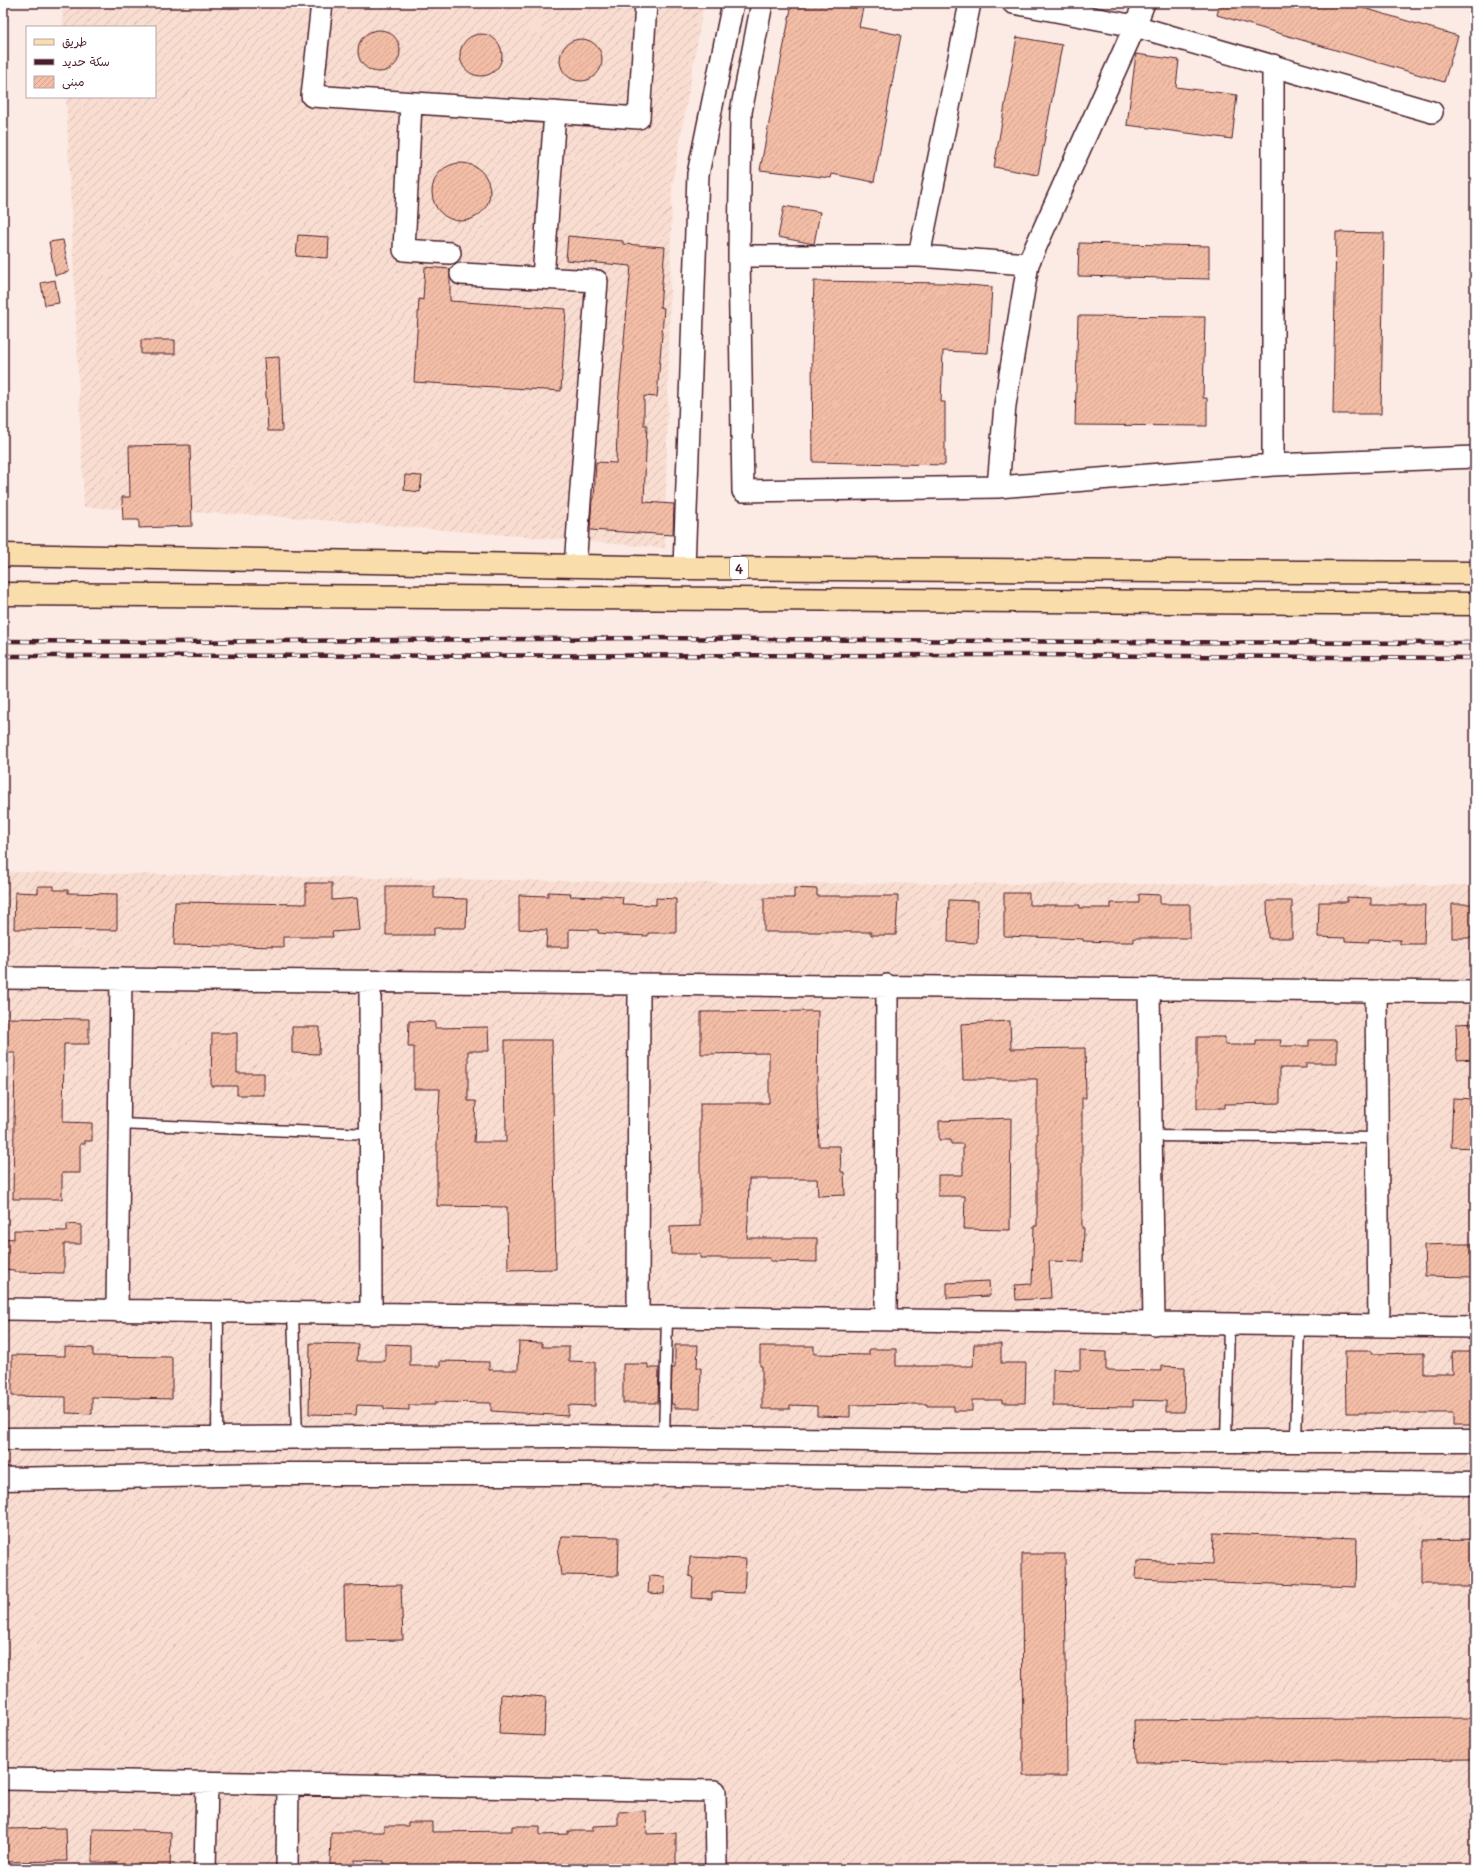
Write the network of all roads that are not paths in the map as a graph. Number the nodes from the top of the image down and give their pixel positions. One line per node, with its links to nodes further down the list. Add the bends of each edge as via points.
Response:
1 (322, 3): 10 (street, via 312,96)
2 (646, 3): 11 (street, via 639,118)
3 (733, 3): 24 (street, via 698,174)
4 (762, 3): 14 (street, via 741,112)
5 (970, 3): 15 (street)
6 (1013, 3): 8 (street)
7 (1144, 3): 8 (street)
8 (1135, 26): 9 (street); 16 (street)
9 (1272, 66): 12 (street); 20 (street)
10 (410, 103): 11 (street); 13 (street, via 404,250)
11 (555, 112): 18 (street)
12 (1432, 112)
13 (450, 253)
14 (738, 256): 15 (street); 21 (street, via 743,491)
15 (920, 256): 16 (street)
16 (1028, 264): 21 (street, via 1005,405)
17 (462, 274): 18 (street)
18 (543, 278): 23 (street, via 597,281)
19 (1475, 457): 20 (street)
20 (1272, 465): 21 (street)
21 (998, 487)
22 (3, 555): 23 (main road, 4)
23 (575, 566): 24 (main road, 4)
24 (684, 568): 25 (main road, 4)
25 (1475, 573)
26 (3, 594): 27 (main road, 4)
27 (1475, 604)
28 (3, 978): 29 (street)
29 (121, 979): 30 (street); 36 (street)
30 (370, 982): 31 (street); 37 (street)
31 (639, 984): 32 (street); 45 (street)
32 (887, 986): 33 (street); 47 (street)
33 (1149, 989): 34 (street); 38 (street)
34 (1376, 991): 35 (street); 39 (street)
35 (1475, 992)
36 (119, 1124): 37 (lane); 41 (street)
37 (370, 1134): 44 (street)
38 (1151, 1136): 39 (lane); 48 (street)
39 (1377, 1138): 51 (street)
40 (3, 1309): 41 (street)
41 (118, 1311): 42 (street)
42 (218, 1312): 43 (street); 53 (lane)
43 (293, 1313): 44 (street); 54 (lane)
44 (371, 1314): 45 (street)
45 (638, 1317): 46 (street)
46 (666, 1318): 47 (street); 55 (lane)
47 (886, 1320): 48 (street)
48 (1154, 1324): 49 (street)
49 (1229, 1325): 50 (street); 57 (lane)
50 (1299, 1325): 51 (street); 58 (lane)
51 (1379, 1326): 52 (street)
52 (1475, 1328)
53 (217, 1438): 54 (street); 56 (street)
54 (297, 1438): 55 (street)
55 (664, 1438): 57 (street)
56 (3, 1439)
57 (1226, 1441): 58 (street)
58 (1296, 1441): 59 (street)
59 (1475, 1441)
60 (3, 1479): 61 (street, via 278,1474 588,1474)
61 (1475, 1484)
62 (3, 1779): 63 (street)
63 (207, 1782): 64 (street); 65 (street)
64 (288, 1784): 66 (street); 67 (street, via 715,1791)
65 (205, 1869)
66 (287, 1869)
67 (716, 1869)

